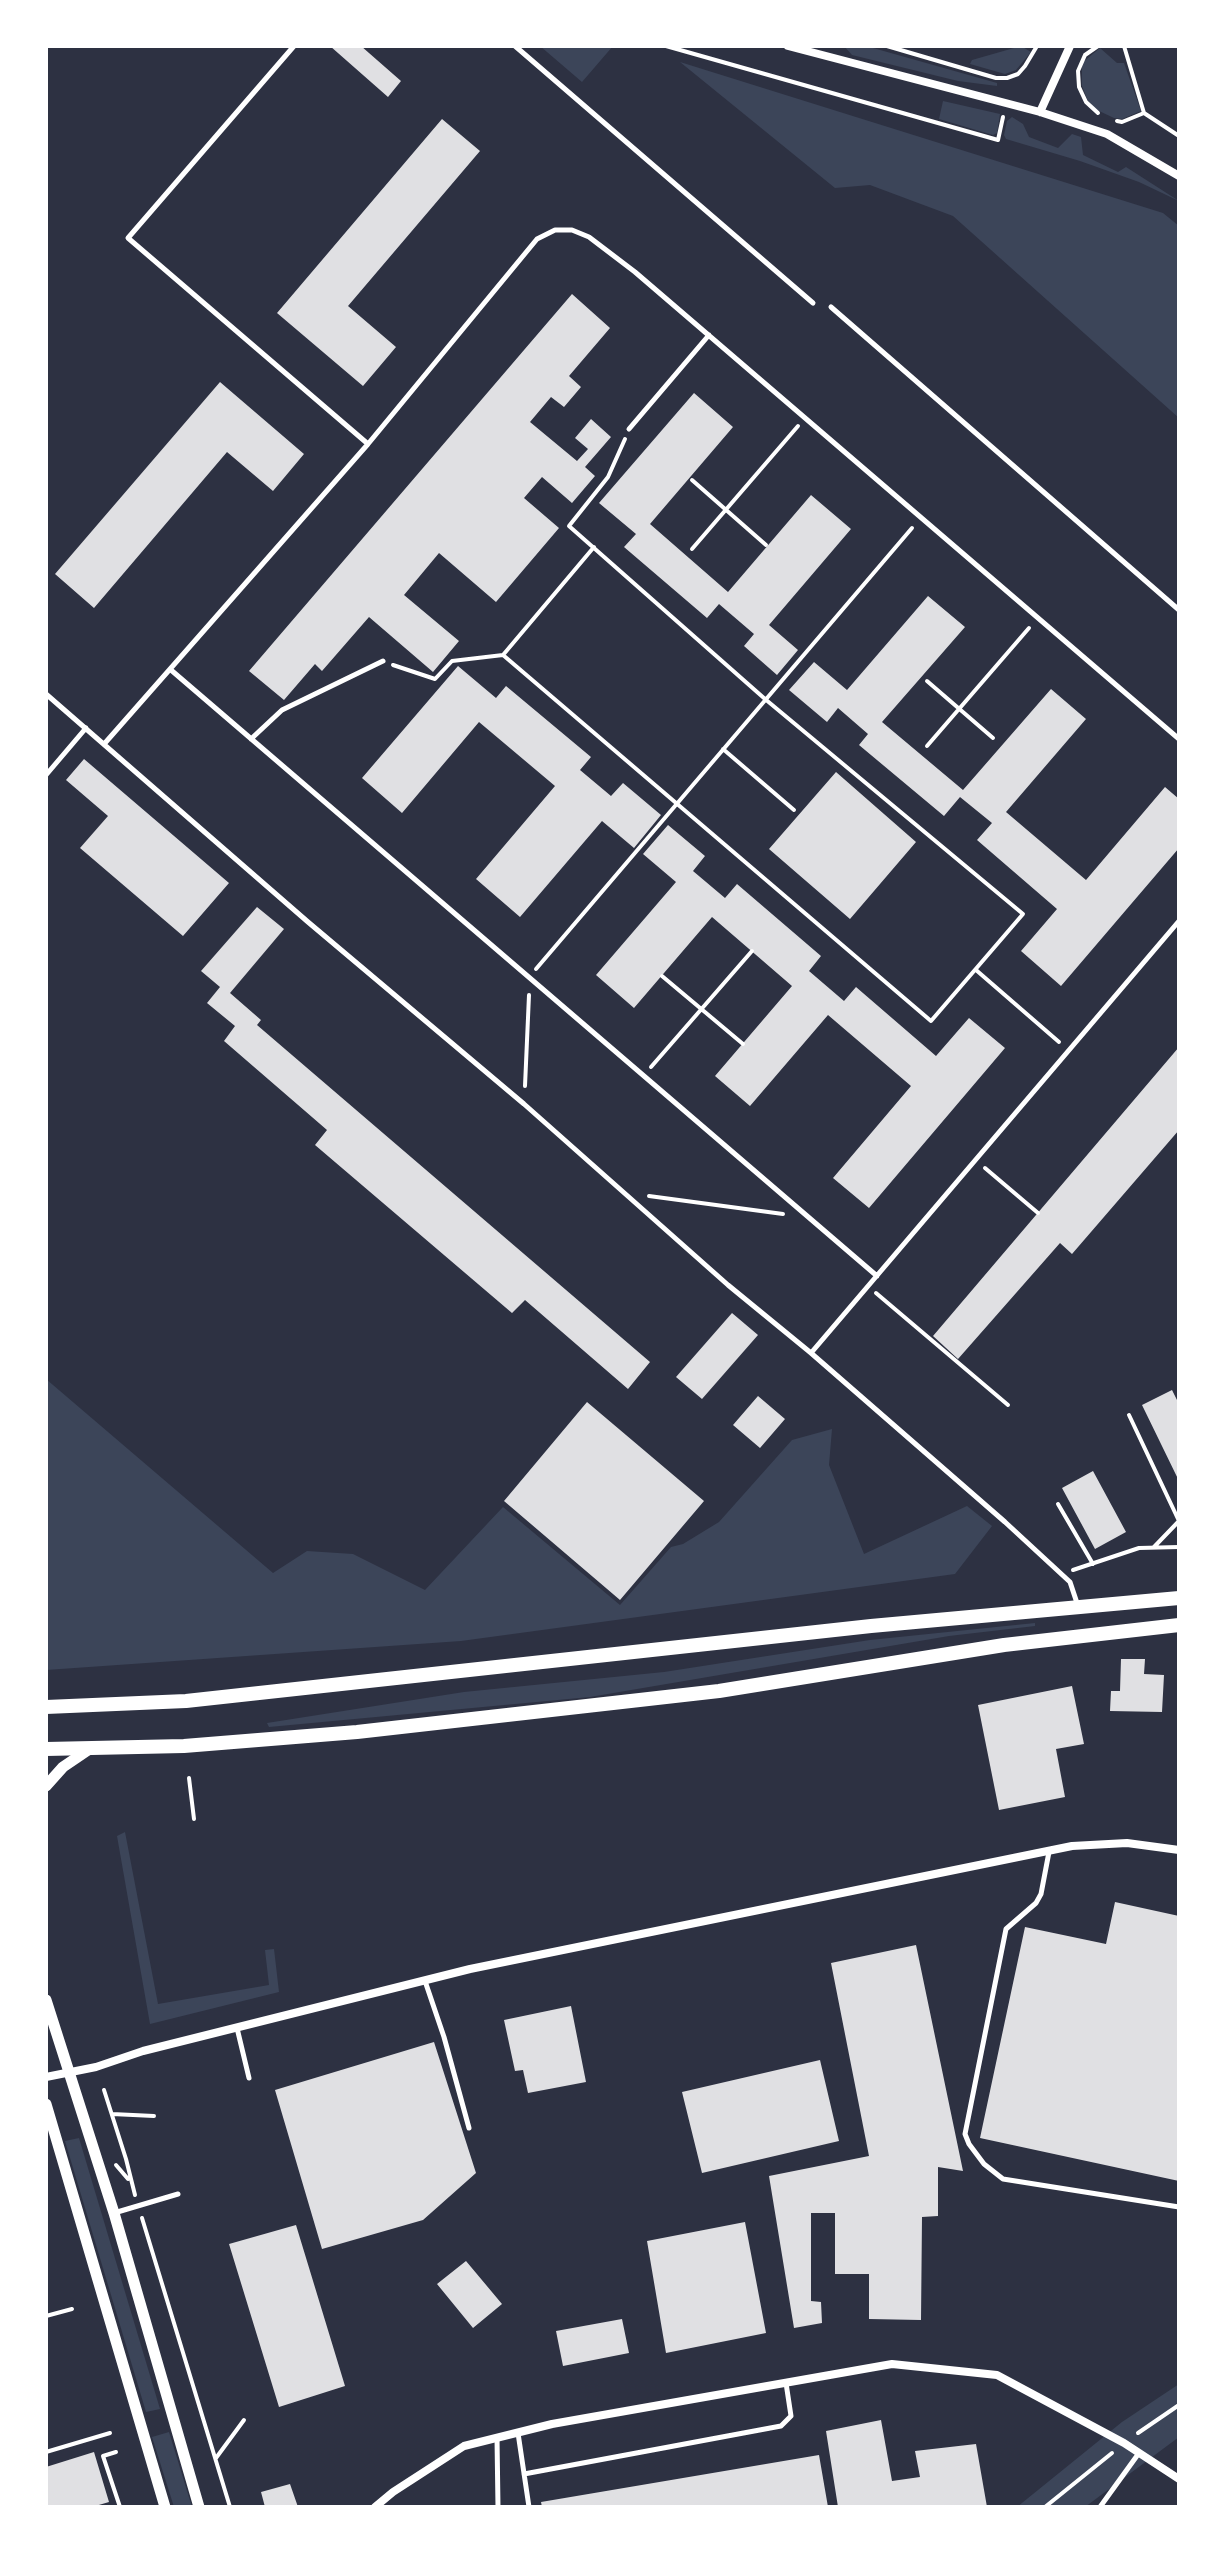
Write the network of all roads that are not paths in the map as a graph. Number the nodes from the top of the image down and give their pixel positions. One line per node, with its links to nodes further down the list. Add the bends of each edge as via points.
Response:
1 (294, 46): 11 (lane, via 128,238)
2 (515, 46): 7 (lane)
3 (788, 46): 5 (street)
4 (1070, 46): 5 (street)
5 (1040, 112): 6 (street, via 1107,134)
6 (1179, 176)
7 (813, 303)
8 (831, 307): 12 (lane)
9 (709, 335): 10 (lane); 11 (lane, via 589,237 555,230 537,239); 18 (lane)
10 (629, 429)
11 (368, 444): 14 (lane)
12 (1179, 610)
13 (383, 661): 17 (lane, via 282,710)
14 (171, 670): 17 (lane); 19 (lane)
15 (46, 694): 16 (lane)
16 (86, 728): 19 (lane); 20 (lane)
17 (251, 739): 22 (lane)
18 (1179, 739)
19 (105, 743): 23 (lane)
20 (46, 775)
21 (1179, 921): 22 (lane)
22 (877, 1276): 23 (lane)
23 (811, 1353): 25 (lane, via 1070,1582)
24 (1179, 1598): 25 (main road)
25 (1078, 1607): 27 (main road, via 186,1701)
26 (1179, 1625): 28 (main road, via 1004,1645 719,1691 357,1732)
27 (47, 1707)
28 (91, 1748): 29 (main road); 30 (street)
29 (46, 1749)
30 (46, 1786)
31 (1179, 1850): 32 (street, via 1127,1843)
32 (1049, 1851): 33 (street); 42 (lane, via 1041,1894 1006,1929 965,2134 984,2164 1003,2179)
33 (425, 1981): 35 (street); 40 (lane)
34 (46, 2000): 36 (street)
35 (237, 2028): 36 (street); 38 (lane)
36 (68, 2073): 37 (street); 43 (street)
37 (46, 2077)
38 (249, 2078)
39 (46, 2104): 50 (street)
40 (469, 2128)
41 (178, 2194): 43 (lane)
42 (1179, 2207)
43 (114, 2213): 51 (street)
44 (786, 2383): 45 (street); 47 (street, via 892,2364 997,2375); 48 (lane, via 791,2416 781,2426)
45 (518, 2432): 46 (street); 48 (lane)
46 (497, 2438): 52 (street, via 464,2446); 53 (lane)
47 (1139, 2453): 49 (street); 55 (lane)
48 (524, 2474): 54 (lane)
49 (1179, 2478)
50 (165, 2507)
51 (199, 2507)
52 (375, 2507)
53 (498, 2507)
54 (529, 2507)
55 (1100, 2507)

